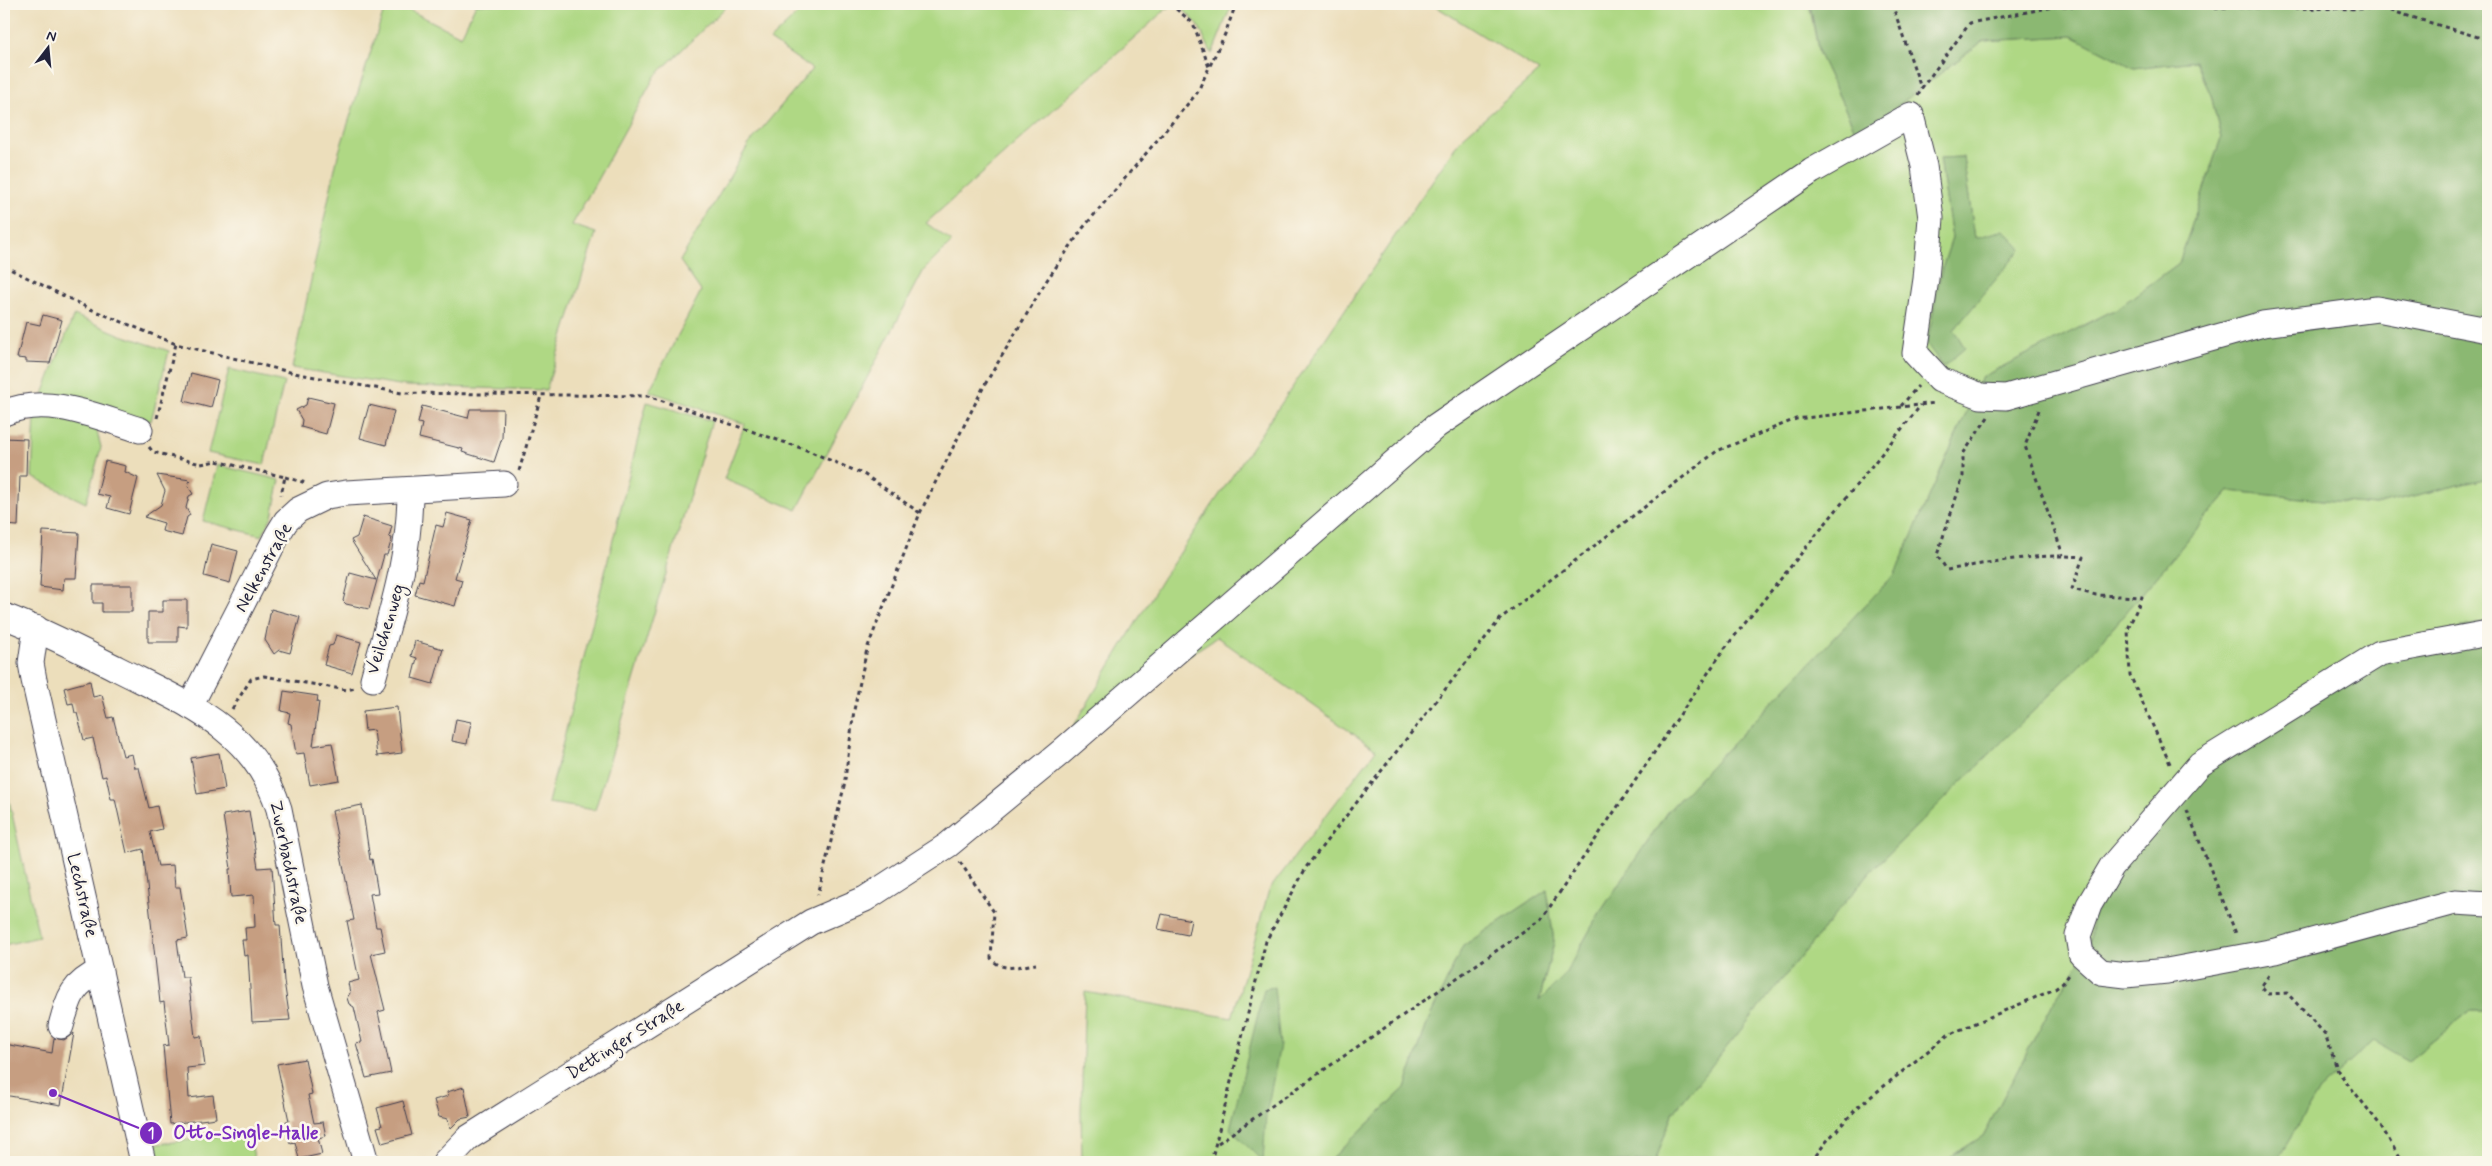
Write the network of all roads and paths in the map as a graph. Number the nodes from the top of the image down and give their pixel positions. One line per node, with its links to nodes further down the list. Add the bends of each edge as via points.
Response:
1 (1170, 4): 6 (path, via 1193,23)
2 (1236, 4): 6 (path)
3 (1892, 4): 4 (path, via 1921,89 1970,23)
4 (2061, 5): 5 (path, via 2385,9)
5 (2488, 40)
6 (1209, 68): 21 (path, via 1197,93 1084,228 1047,280 984,386)
7 (4, 266): 9 (path, via 88,308)
8 (2488, 330): 32 (street, Dettinger Straße, via 2377,309 2263,324 2006,397 1981,396 1940,380 1915,353 1931,218 1924,166 1911,115 1812,171 1436,426 1060,753)
9 (176, 344): 10 (path, via 294,373 402,393); 16 (path, via 155,425)
10 (541, 396): 19 (path, via 518,472); 21 (path, via 648,396 804,449 865,475)
11 (1922, 405): 41 (path, via 1724,648 1541,920)
12 (1901, 406): 41 (path, via 1796,419 1717,451 1501,618 1302,875 1266,941)
13 (1992, 411): 23 (path, via 1963,454 1963,477 1937,555 1947,570 2010,559)
14 (2031, 412): 23 (path, via 2040,409 2025,446)
15 (4, 413): 16 (street, via 27,406 48,405)
16 (140, 430): 17 (path, via 143,441 153,452 201,464 216,461)
17 (285, 477): 18 (path); 22 (path, via 277,513)
18 (299, 480)
19 (504, 484): 20 (street, Nelkenstraße)
20 (410, 490): 22 (street, Nelkenstraße, via 327,496 298,510); 27 (street, Veilchenweg, via 406,556)
21 (920, 512): 34 (path, via 867,649 854,710 844,787)
22 (286, 522): 28 (street, Nelkenstraße)
23 (2063, 555): 30 (path, via 2083,557 2072,589 2096,595 2142,597 2128,629 2130,676)
24 (4, 616): 25 (street, Zwerbachstraße)
25 (36, 628): 28 (street, Zwerbachstraße); 38 (street, Lechstraße, via 31,663 34,680)
26 (2488, 634): 30 (street, via 2380,654 2200,764)
27 (373, 678): 29 (path, Veilchenweg, via 360,687 347,690 264,676 251,679)
28 (190, 706): 29 (street, Zwerbachstraße)
29 (221, 727): 43 (street, Zwerbachstraße, via 258,762 272,785 315,986)
30 (2179, 788): 36 (street, via 2112,866 2089,905 2078,936)
31 (2190, 818): 35 (path)
32 (948, 845): 34 (street, Dettinger Straße, via 865,899); 37 (path, via 994,912 991,958 996,966)
33 (2488, 904): 36 (street, via 2455,902 2275,951 2167,970 2126,975 2101,972)
34 (811, 922): 44 (street, Dettinger Straße, via 468,1138)
35 (2237, 937)
36 (2081, 954): 46 (path, via 2063,983 2056,988 1948,1035 1858,1107)
37 (1036, 964)
38 (100, 971): 40 (street, via 77,985); 42 (street, Lechstraße)
39 (2263, 990): 47 (path, via 2268,994 2287,993 2326,1034 2338,1071 2381,1126)
40 (61, 1026)
41 (1218, 1143): 45 (path)
42 (143, 1162)
43 (366, 1162)
44 (445, 1162)
45 (1211, 1162)
46 (1811, 1162)
47 (2402, 1162)

